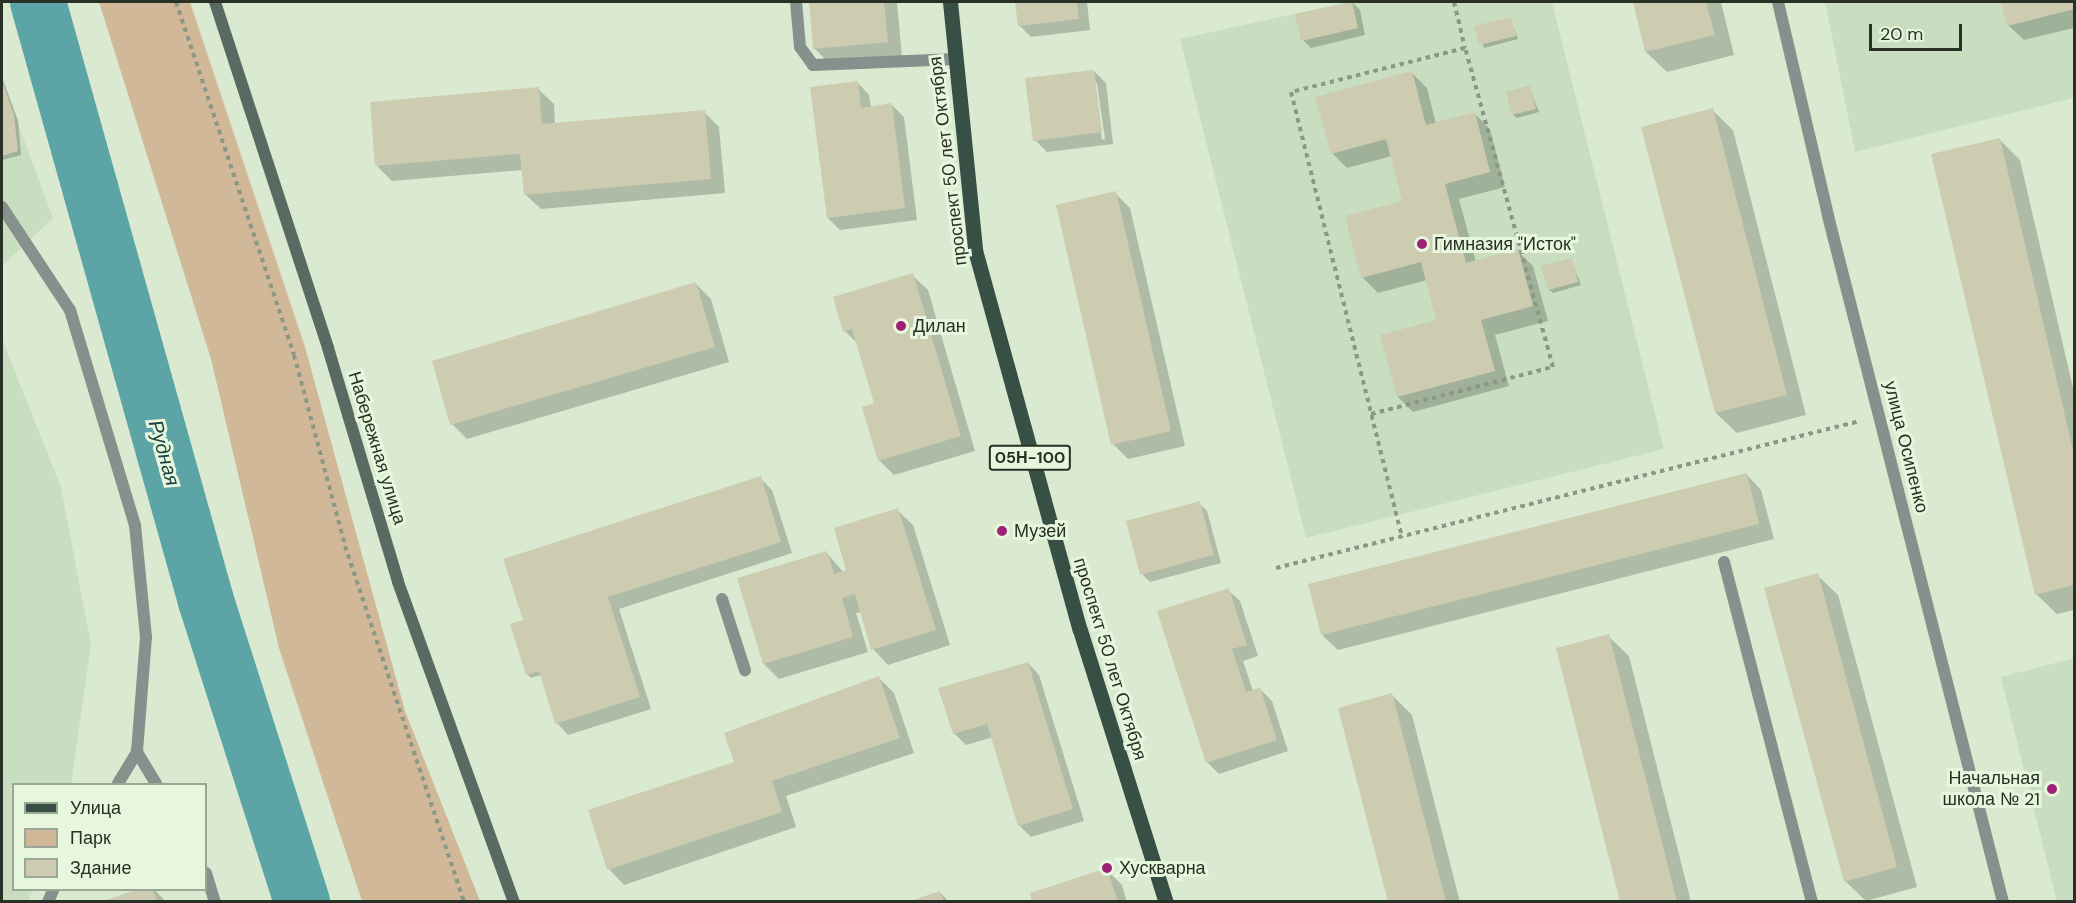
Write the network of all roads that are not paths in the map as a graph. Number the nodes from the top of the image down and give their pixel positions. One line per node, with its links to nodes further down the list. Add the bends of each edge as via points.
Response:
1 (215, 2): 15 (main road, Набережная улица, via 329,351 398,582)
2 (796, 2): 5 (street, via 800,47 813,65)
3 (950, 2): 5 (main road, проспект 50 лет Октября / 05Н-100)
4 (1778, 2): 18 (street, улица Осипенко)
5 (956, 59): 16 (main road, проспект 50 лет Октября / 05Н-100, via 975,250 1080,630)
6 (2, 207): 10 (street, via 70,310 135,525 146,637)
7 (1724, 562): 17 (street)
8 (722, 600): 9 (street)
9 (745, 670)
10 (137, 752): 11 (street); 12 (street)
11 (119, 783)
12 (155, 783)
13 (207, 876): 14 (street)
14 (215, 902)
15 (514, 902)
16 (1166, 902)
17 (1812, 902)
18 (2003, 902)

